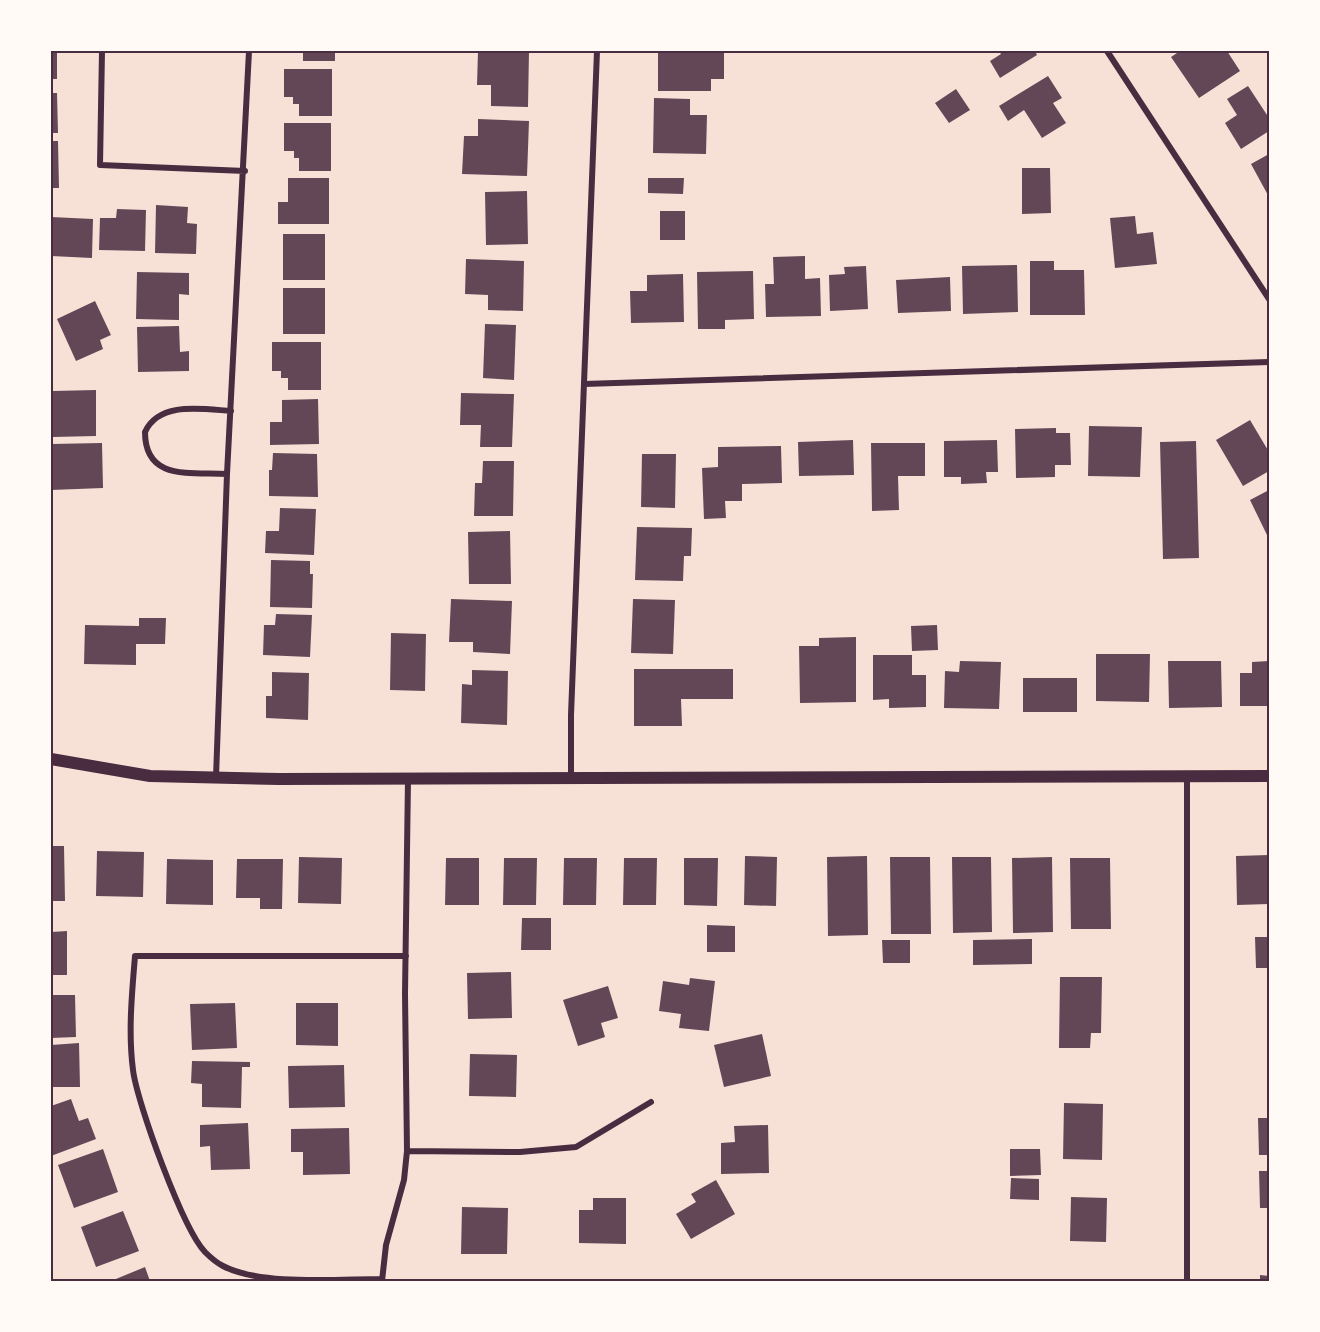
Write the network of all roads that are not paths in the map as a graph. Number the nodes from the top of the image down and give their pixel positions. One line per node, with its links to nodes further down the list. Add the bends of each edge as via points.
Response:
1 (102, 51): 5 (street, via 100,165)
2 (249, 51): 5 (street)
3 (597, 51): 8 (street)
4 (1107, 51): 6 (street)
5 (245, 171): 9 (street, via 240,200)
6 (1269, 299)
7 (1269, 362): 8 (street)
8 (585, 384): 15 (street)
9 (231, 411): 10 (street); 10 (street, via 169,411 157,415 145,432 146,453 163,468)
10 (227, 474): 14 (street)
11 (51, 759): 14 (main road, via 138,774)
12 (1187, 776): 13 (main road); 15 (main road); 21 (street)
13 (1269, 776)
14 (216, 778): 16 (main road)
15 (571, 778): 16 (main road)
16 (408, 779): 17 (street)
17 (406, 956): 19 (street); 20 (street, via 135,956 131,1011 133,1071 148,1125 204,1252 222,1266 247,1276)
18 (651, 1102): 19 (street, via 576,1147 520,1152)
19 (407, 1151): 20 (street)
20 (382, 1280)
21 (1187, 1281)

